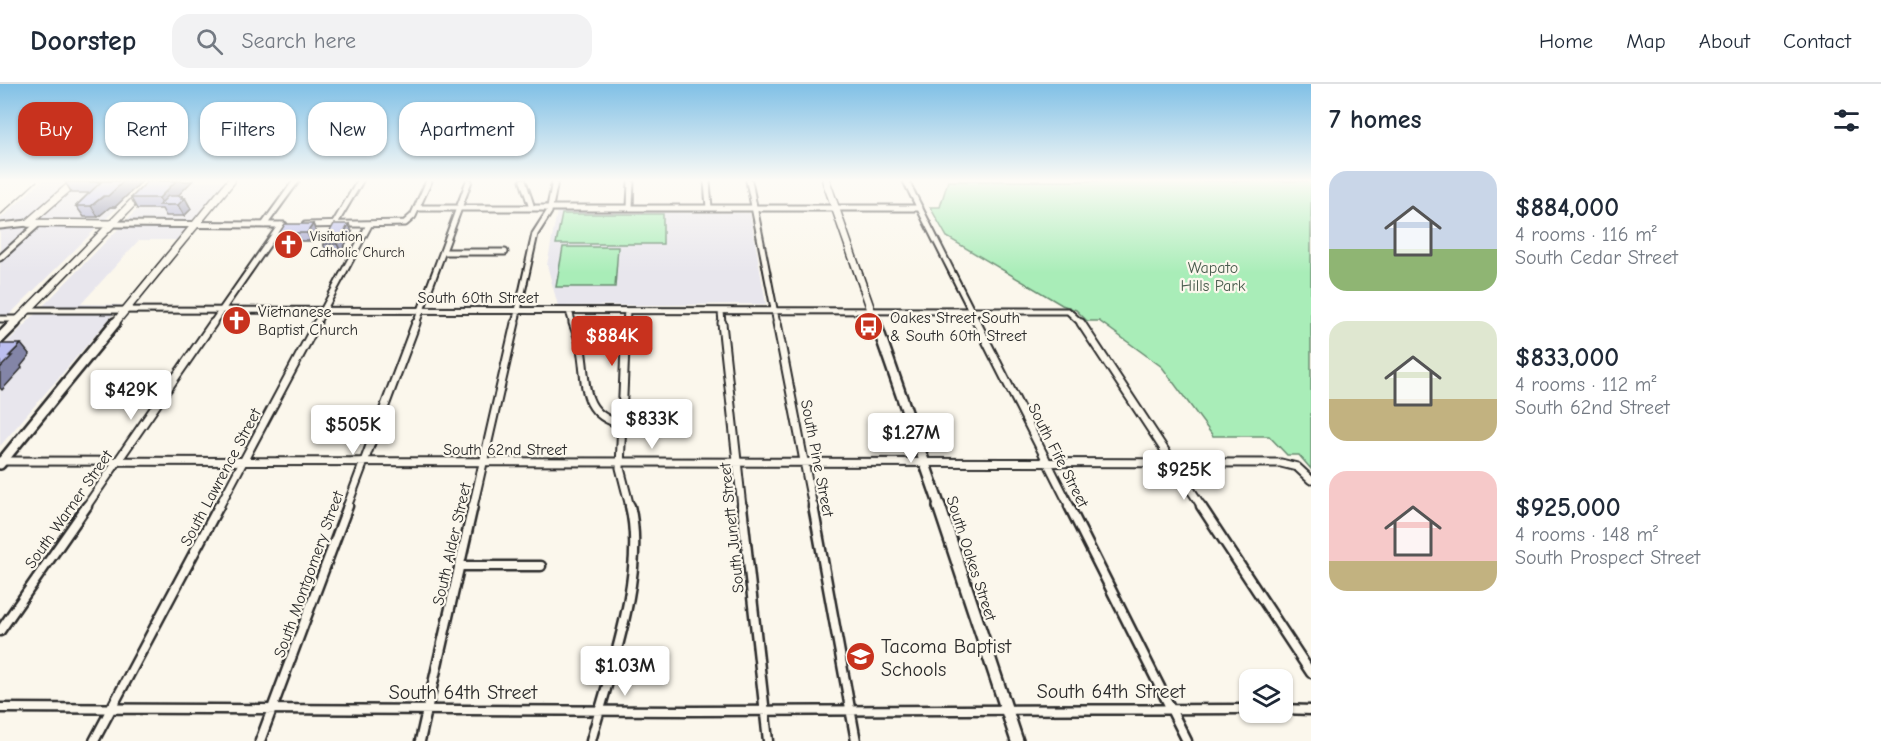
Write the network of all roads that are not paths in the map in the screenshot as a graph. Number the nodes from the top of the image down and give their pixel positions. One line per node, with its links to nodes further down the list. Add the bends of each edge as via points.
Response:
1 (41, 212): 12 (street)
2 (123, 212): 14 (street)
3 (207, 212): 15 (street)
4 (274, 212): 16 (street)
5 (342, 212): 18 (street)
6 (414, 212): 19 (street, via 406,223)
7 (458, 212): 21 (street, South Montgomery Street)
8 (549, 212): 29 (street, South Alder Street, via 535,234)
9 (756, 212): 33 (street, South Pine Street)
10 (837, 212): 34 (street, South Oakes Street)
11 (922, 212): 35 (street, South Fife Street)
12 (28, 223): 13 (street); 20 (street)
13 (38, 224): 14 (street); 23 (street)
14 (111, 224): 15 (street); 24 (street)
15 (196, 225): 16 (street); 25 (street)
16 (264, 225): 26 (street, South Warner Street, via 285,225)
17 (300, 225): 18 (street)
18 (334, 225): 19 (street)
19 (369, 225): 27 (street, South Lawrence Street)
20 (0, 226)
21 (443, 252): 22 (street); 28 (street, South Montgomery Street)
22 (505, 252)
23 (0, 258)
24 (28, 310): 25 (street, South 60th Street); 37 (street)
25 (125, 310): 26 (street, South 60th Street); 41 (street)
26 (222, 311): 27 (street, South 60th Street); 40 (street, South Warner Street)
27 (323, 311): 28 (street, South 60th Street); 42 (street, South Lawrence Street)
28 (421, 311): 29 (street, South 60th Street); 43 (street, South Montgomery Street)
29 (517, 311): 30 (street, South 60th Street); 44 (street, South Alder Street)
30 (568, 311): 31 (street, South 60th Street); 39 (street, via 582,347 590,403 605,420)
31 (627, 311): 32 (street, South 60th Street); 39 (street)
32 (721, 311): 33 (street, South 60th Street); 46 (street, South Junett Street)
33 (775, 311): 34 (street, South 60th Street); 47 (street, South Pine Street)
34 (871, 311): 35 (street, South 60th Street); 48 (street, South Oakes Street)
35 (972, 311): 49 (street, South Fife Street); 50 (street, South 60th Street, via 1071,313 1081,322)
36 (0, 319): 37 (street)
37 (19, 319): 38 (street)
38 (0, 338)
39 (621, 424): 45 (street)
40 (118, 461): 41 (street, South 62nd Street); 42 (street, South 62nd Street); 54 (street, South Warner Street)
41 (1, 462)
42 (243, 462): 43 (street, South 62nd Street); 59 (street, South Lawrence Street)
43 (364, 462): 44 (street, South 62nd Street); 60 (street, South Montgomery Street)
44 (483, 462): 45 (street, South 62nd Street); 52 (street, South Alder Street)
45 (620, 462): 46 (street, South 62nd Street); 64 (street, via 634,526 635,561)
46 (739, 463): 47 (street, South 62nd Street); 67 (street, South Junett Street)
47 (805, 463): 48 (street, South 62nd Street); 65 (street, South Pine Street)
48 (925, 463): 49 (street, South 62nd Street); 57 (street, South Oakes Street)
49 (1048, 463): 50 (street, South 62nd Street); 58 (street, South Fife Street)
50 (1174, 464): 51 (street, South 62nd Street, via 1281,463 1297,466); 55 (street)
51 (1311, 480)
52 (459, 566): 53 (street); 63 (street, South Alder Street)
53 (541, 566)
54 (0, 631)
55 (1311, 673)
56 (0, 708): 59 (street, South 64th Street)
57 (1006, 708): 58 (street, South 64th Street); 65 (street, South 64th Street); 74 (street, South Oakes Street)
58 (1172, 708): 61 (street, South 64th Street); 75 (street, South Fife Street)
59 (112, 709): 60 (street, South 64th Street); 68 (street, South Lawrence Street)
60 (272, 709): 63 (street, South 64th Street); 69 (street, South Montgomery Street)
61 (1239, 709)
62 (1293, 709): 66 (street)
63 (427, 710): 64 (street, South 64th Street); 70 (street, South Alder Street)
64 (600, 710): 67 (street, South 64th Street); 71 (street)
65 (850, 710): 67 (street, South 64th Street); 73 (street, South Pine Street)
66 (1311, 710)
67 (765, 711): 72 (street, South Junett Street)
68 (94, 741)
69 (260, 741)
70 (420, 741)
71 (591, 741)
72 (768, 741)
73 (856, 741)
74 (1017, 741)
75 (1187, 741)

